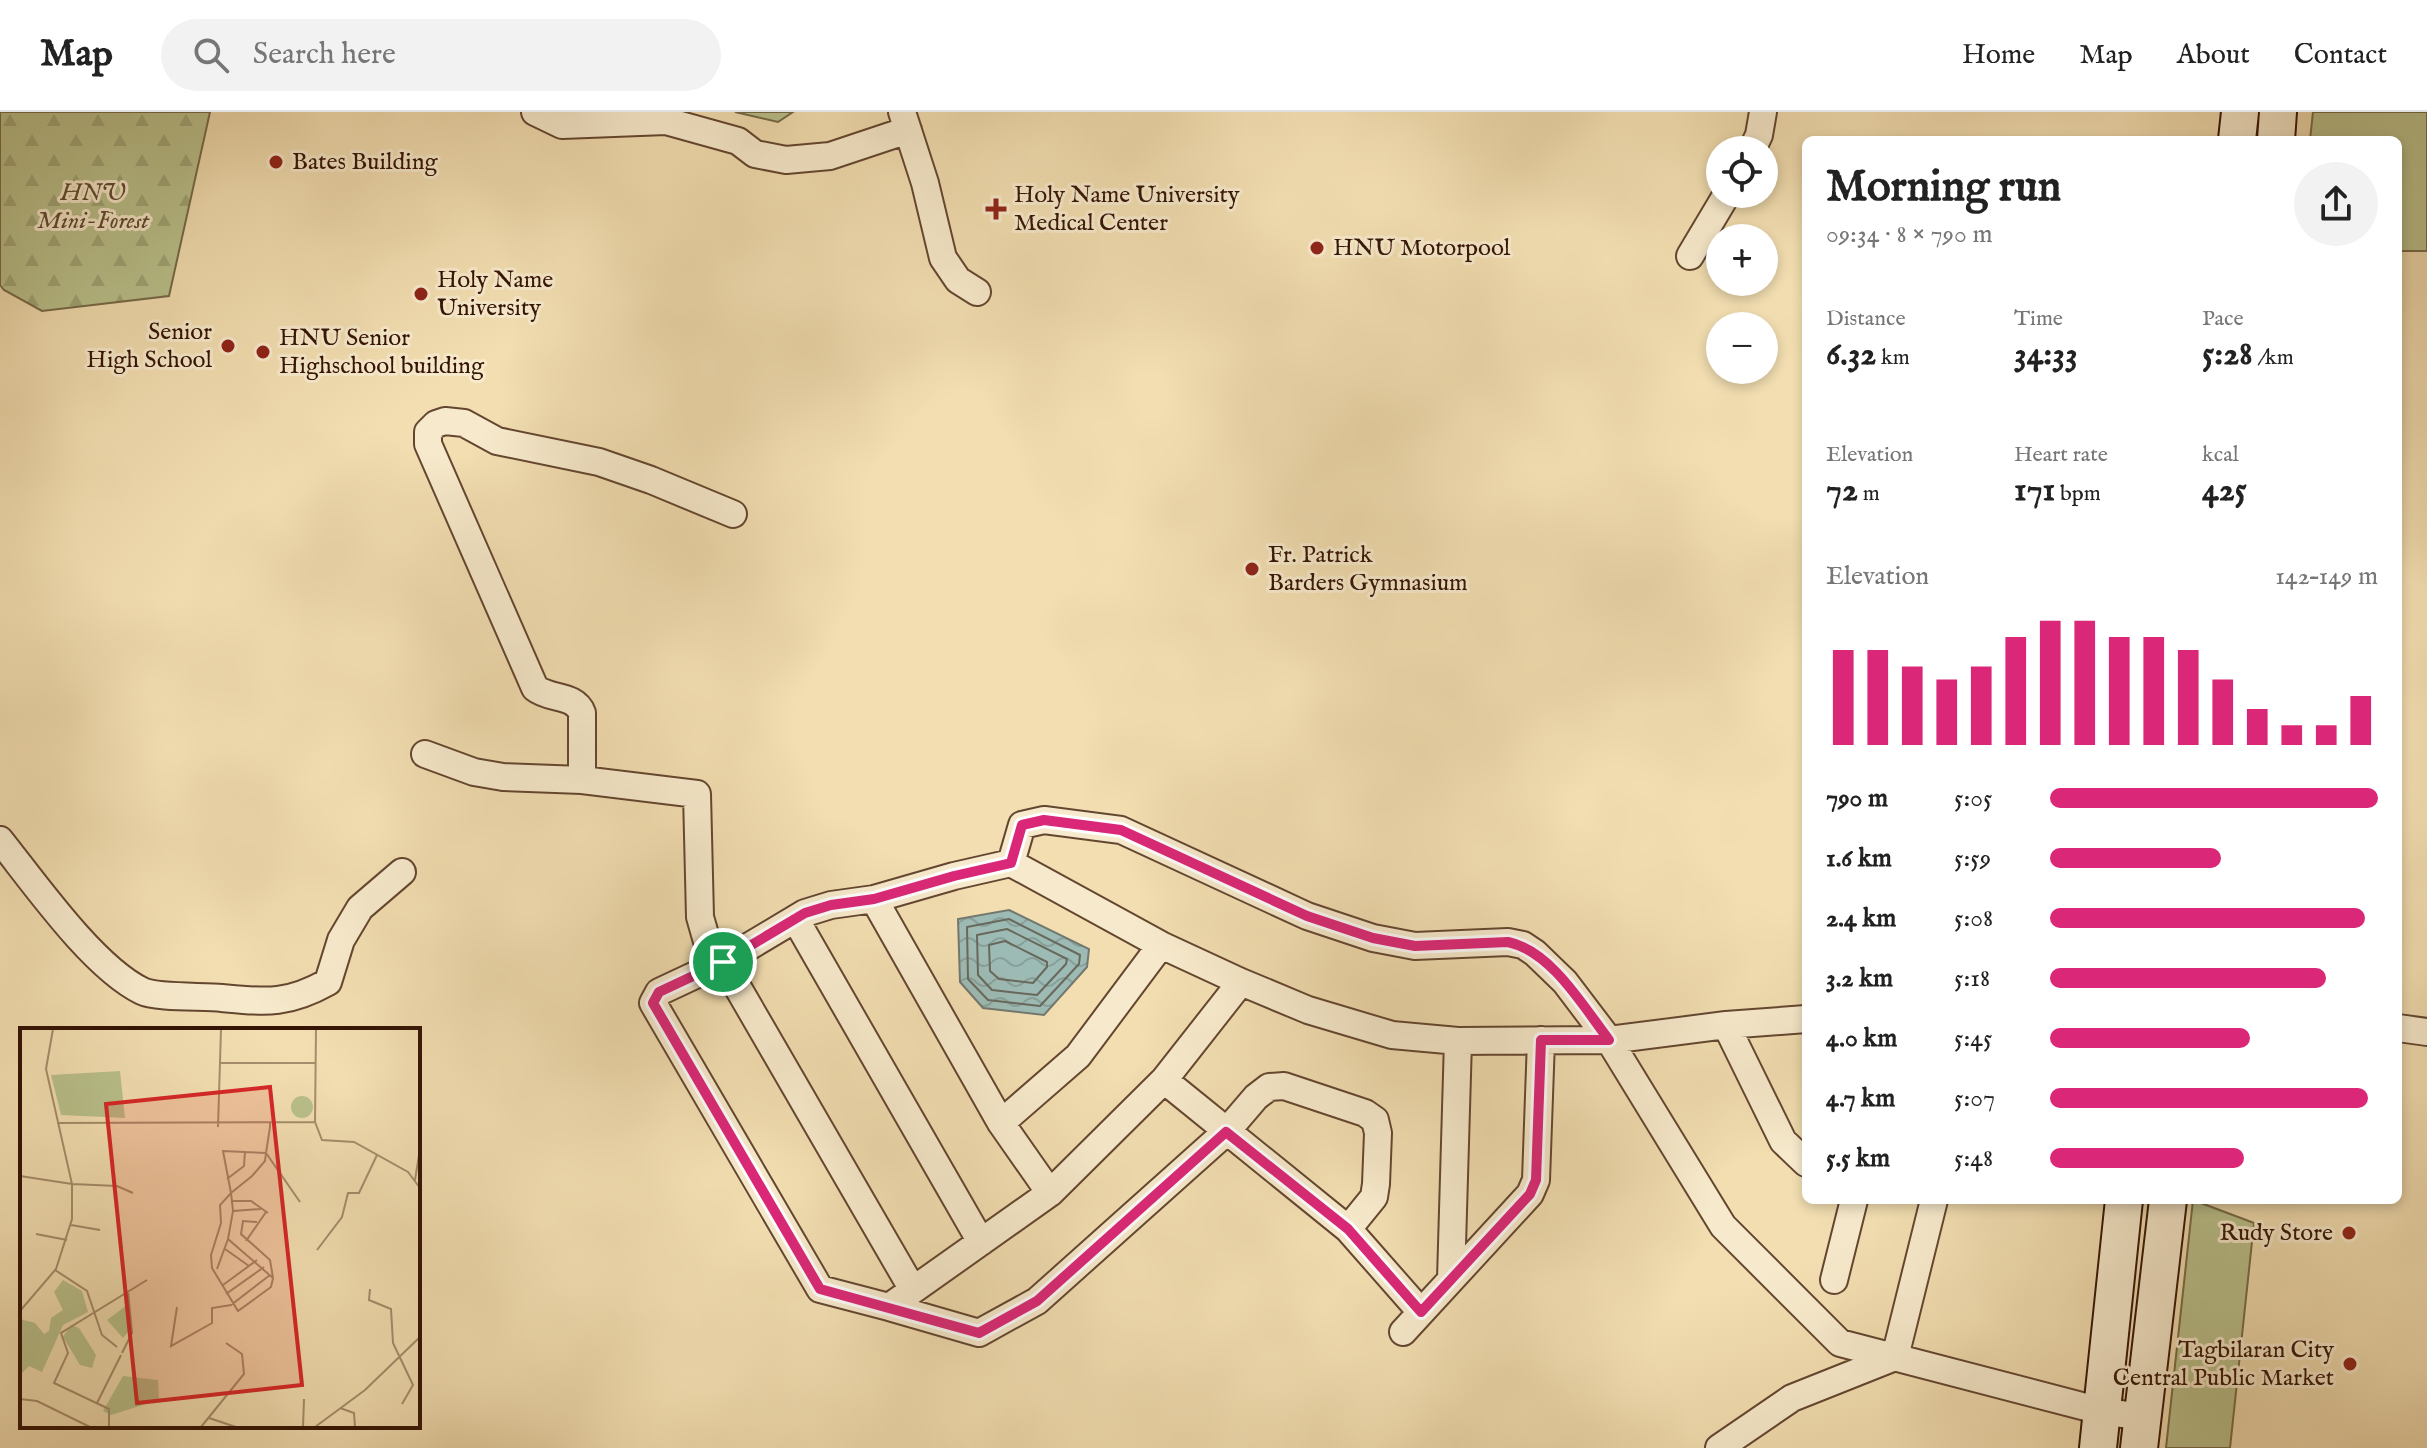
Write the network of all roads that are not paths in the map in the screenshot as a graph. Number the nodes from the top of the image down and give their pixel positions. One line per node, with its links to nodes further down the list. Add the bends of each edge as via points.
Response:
1 (535, 112): 5 (street, via 562,125 666,121 786,160 830,156)
2 (1763, 112): 6 (street)
3 (2240, 112): 7 (main road)
4 (2278, 112): 8 (main road)
5 (905, 121): 11 (street, via 943,258 958,280)
6 (1759, 136)
7 (2237, 136)
8 (2276, 136)
9 (1719, 208): 10 (street)
10 (1690, 256)
11 (977, 292)
12 (733, 514): 14 (street, via 599,462 497,441 464,423 445,421 428,432 428,444 535,688 579,705)
13 (425, 754): 14 (street, via 503,777)
14 (582, 780): 21 (street, via 697,794 700,917 708,945)
15 (0, 840): 17 (street, via 104,964 144,992 270,1003 328,982 341,940 360,908)
16 (1011, 863): 18 (street); 20 (street); 28 (street, via 1022,825 1044,820 1121,830 1307,916 1373,938 1415,946 1523,945 1565,982)
17 (402, 872)
18 (874, 899): 19 (street, via 831,905); 31 (street)
19 (796, 920): 21 (street); 40 (street)
20 (1161, 945): 22 (street); 31 (street, via 1078,1056)
21 (723, 962): 43 (street); 44 (street, via 659,992 653,1003 820,1289)
22 (1241, 982): 29 (street, via 1308,1010 1392,1035); 30 (street)
23 (1802, 1019): 24 (street)
24 (1726, 1025): 28 (street); 33 (street, via 1783,1141)
25 (2402, 1029): 26 (street)
26 (2427, 1032)
27 (1541, 1040): 28 (street); 29 (street); 41 (street, via 1536,1180 1530,1194)
28 (1609, 1040): 47 (street, via 1723,1226 1840,1343)
29 (1458, 1041): 41 (street)
30 (1164, 1080): 32 (street); 34 (street)
31 (1001, 1123): 34 (street)
32 (1226, 1132): 39 (street); 39 (street, via 1269,1087 1284,1086 1375,1120 1374,1197); 44 (street, via 1037,1301 979,1333)
33 (1802, 1159)
34 (1050, 1193): 40 (street)
35 (1853, 1204): 42 (street)
36 (1933, 1204): 47 (street)
37 (2124, 1204): 48 (main road)
38 (2168, 1204): 49 (main road)
39 (1348, 1229): 45 (street)
40 (981, 1242): 43 (street)
41 (1451, 1279): 45 (street)
42 (1834, 1280)
43 (913, 1290): 44 (street)
44 (889, 1307)
45 (1421, 1312): 46 (street)
46 (1403, 1332)
47 (1895, 1357): 48 (street); 50 (street, via 1792,1398)
48 (2101, 1411): 49 (street); 51 (main road)
49 (2140, 1432)
50 (1719, 1448)
51 (2098, 1448)

